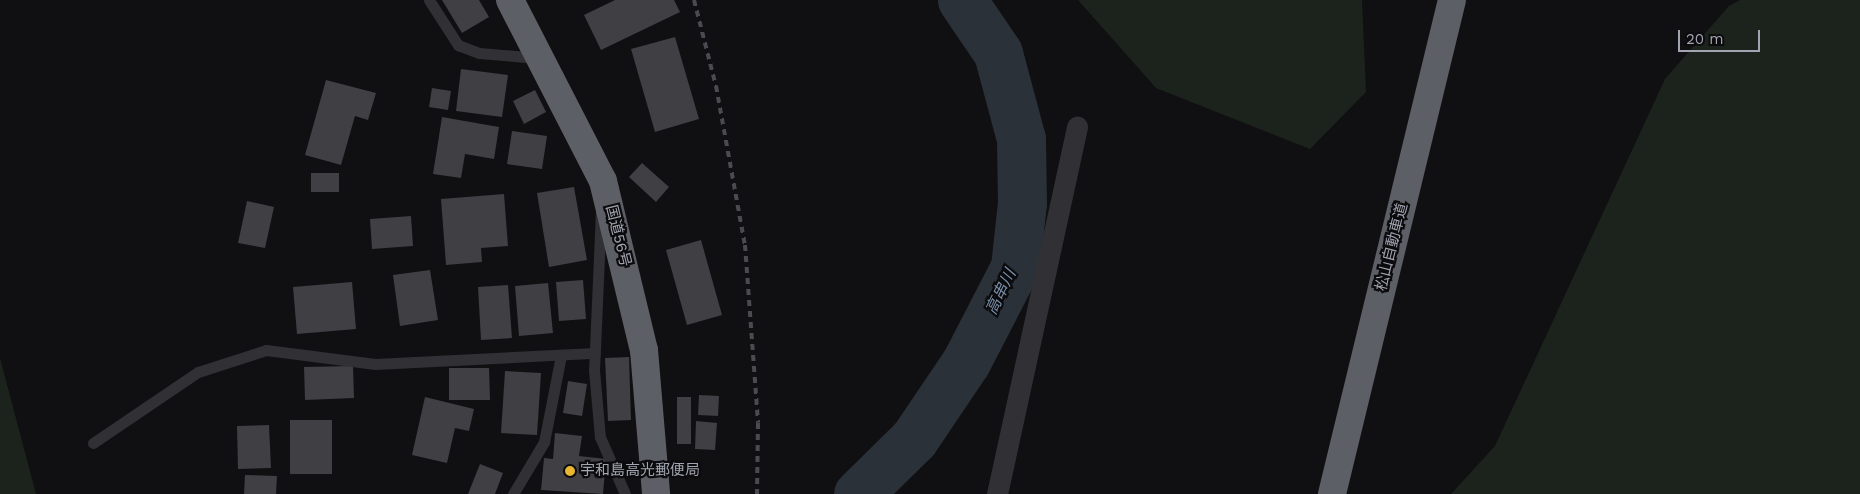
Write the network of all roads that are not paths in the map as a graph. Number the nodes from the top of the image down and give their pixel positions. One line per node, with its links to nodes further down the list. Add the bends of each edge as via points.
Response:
1 (429, 0): 4 (lane, via 458,44 480,53)
2 (510, 0): 4 (highway, 国道56号)
3 (1452, 0): 14 (highway, 松山自動車道)
4 (543, 58): 6 (highway, 国道56号)
5 (1077, 127): 13 (street)
6 (603, 180): 7 (lane); 12 (highway, 国道56号, via 644,350)
7 (595, 353): 8 (lane); 11 (lane, via 600,437)
8 (561, 354): 9 (lane, via 375,364 266,350 198,372); 10 (lane, via 544,442)
9 (93, 443)
10 (513, 494)
11 (625, 494)
12 (656, 494)
13 (997, 494)
14 (1332, 494)

